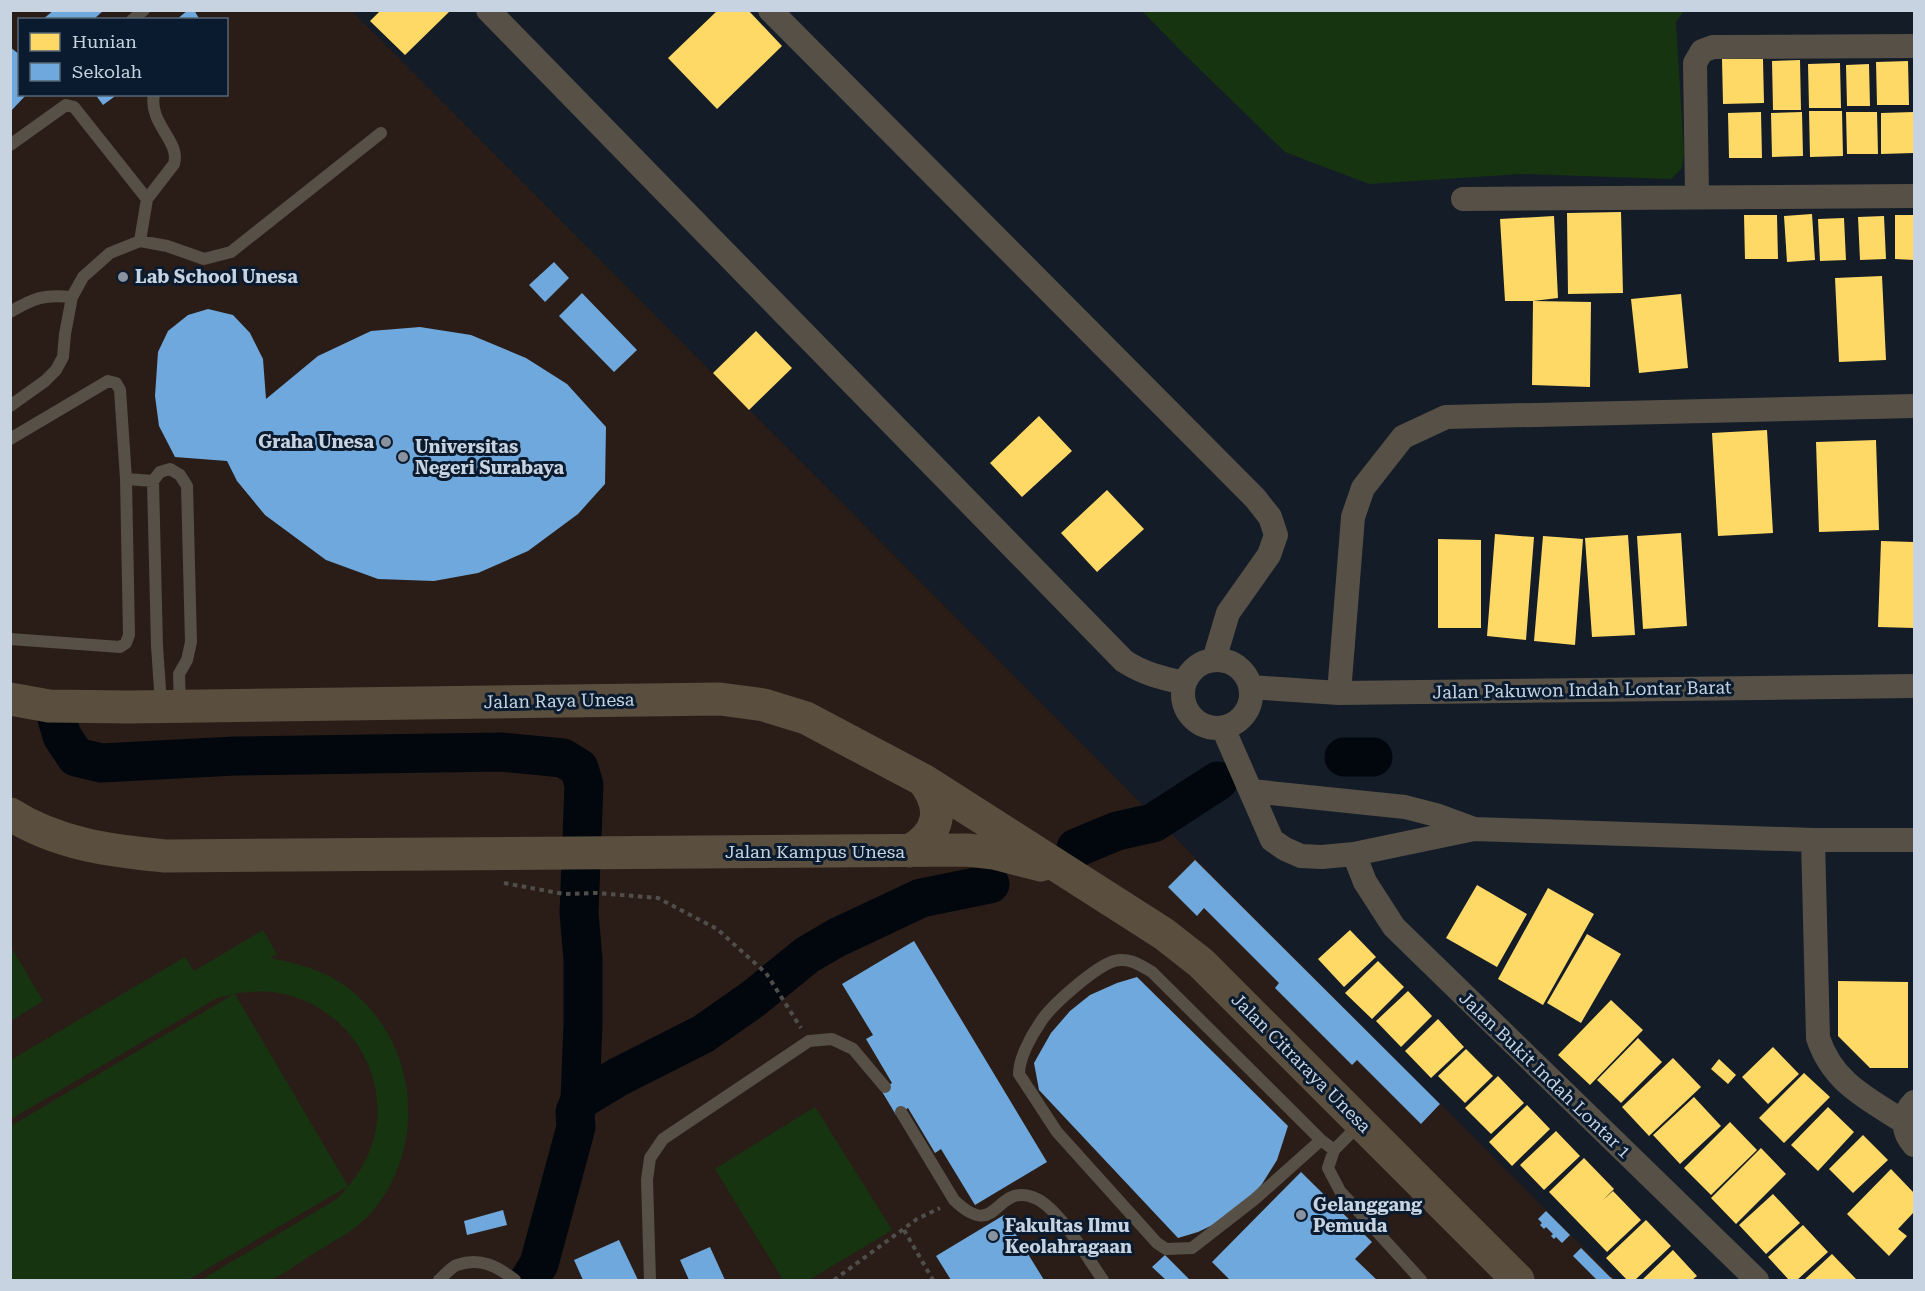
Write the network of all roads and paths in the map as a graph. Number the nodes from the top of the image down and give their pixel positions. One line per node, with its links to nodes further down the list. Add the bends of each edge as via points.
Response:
1 (488, 10): 21 (street, via 1124,661 1152,676)
2 (770, 10): 20 (street, via 1270,517 1276,535 1269,555 1228,613)
3 (1914, 46): 7 (street, via 1713,47 1702,51 1695,63)
4 (154, 96): 9 (lane, via 153,113 176,158)
5 (381, 134): 11 (lane, via 231,252 204,259)
6 (10, 145): 9 (lane, via 66,105 74,107)
7 (1697, 196): 8 (street); 10 (street)
8 (1914, 196)
9 (147, 199): 11 (lane)
10 (1463, 200)
11 (140, 241): 12 (lane, via 110,253 83,277)
12 (72, 297): 13 (lane, via 50,295 33,299); 14 (lane, via 63,357 56,370)
13 (10, 312)
14 (10, 406)
15 (1914, 406): 24 (street, via 1446,417 1403,437 1363,488 1353,517)
16 (10, 439): 17 (lane, via 108,381 116,383 120,390)
17 (126, 479): 18 (lane); 19 (lane, via 126,643 120,646)
18 (153, 481): 26 (lane, via 157,646); 26 (lane, via 160,472 170,469 187,486 191,642)
19 (10, 639)
20 (1214, 660): 21 (street, via 1196,667); 23 (street, via 1237,667)
21 (1184, 683): 27 (street, via 1188,712 1203,726)
22 (1914, 686): 24 (street, Jalan Pakuwon Indah Lontar Barat)
23 (1250, 687): 24 (street, Jalan Pakuwon Indah Lontar Barat); 27 (street, via 1251,699 1245,715)
24 (1339, 693)
25 (10, 699): 26 (main road, Jalan Raya Unesa, via 50,706)
26 (170, 706): 28 (main road, Jalan Raya Unesa, via 720,699 764,705 806,718)
27 (1223, 728): 29 (street)
28 (923, 780): 34 (main road, via 932,792 936,820 931,833); 36 (main road, Jalan Raya Unesa)
29 (1251, 791): 31 (street, via 1405,807); 35 (street, via 1272,840 1285,849 1301,856)
30 (10, 814): 34 (main road, Jalan Kampus Unesa, via 58,838 116,851 165,856)
31 (1474, 829): 32 (street); 35 (street)
32 (1813, 840): 33 (street); 41 (street, via 1818,1038 1823,1054 1848,1086)
33 (1914, 840)
34 (909, 851): 36 (main road, Jalan Kampus Unesa, via 994,853)
35 (1354, 854): 56 (street, Jalan Bukit Indah Lontar 1, via 1365,882 1394,927)
36 (1063, 871): 42 (main road, Jalan Citraraya Unesa, via 1164,934 1201,963)
37 (564, 894): 38 (path, via 658,898 717,929 766,973)
38 (809, 1041): 39 (lane, via 832,1039 853,1049); 50 (lane, via 663,1139 656,1148 650,1158 647,1180)
39 (885, 1087)
40 (901, 1112): 46 (lane)
41 (1909, 1112): 44 (street, via 1905,1132)
42 (1361, 1123): 45 (lane); 55 (main road, Jalan Citraraya Unesa)
43 (1321, 1140): 43 (lane, via 1192,1248 1166,1249 1057,1132 1019,1074 1019,1065 1040,1021 1079,982 1115,961 1132,960 1152,972); 45 (lane)
44 (1914, 1145)
45 (1334, 1150): 54 (lane, via 1328,1168 1340,1191)
46 (954, 1200): 47 (path); 53 (lane, via 965,1211 980,1217 990,1214 1006,1199 1022,1194 1038,1200 1057,1215)
47 (904, 1230): 51 (path); 52 (path)
48 (510, 1277): 49 (lane, via 481,1261 456,1265)
49 (439, 1281)
50 (650, 1281)
51 (834, 1281)
52 (933, 1281)
53 (1103, 1281)
54 (1421, 1281)
55 (1518, 1281)
56 (1757, 1281)

